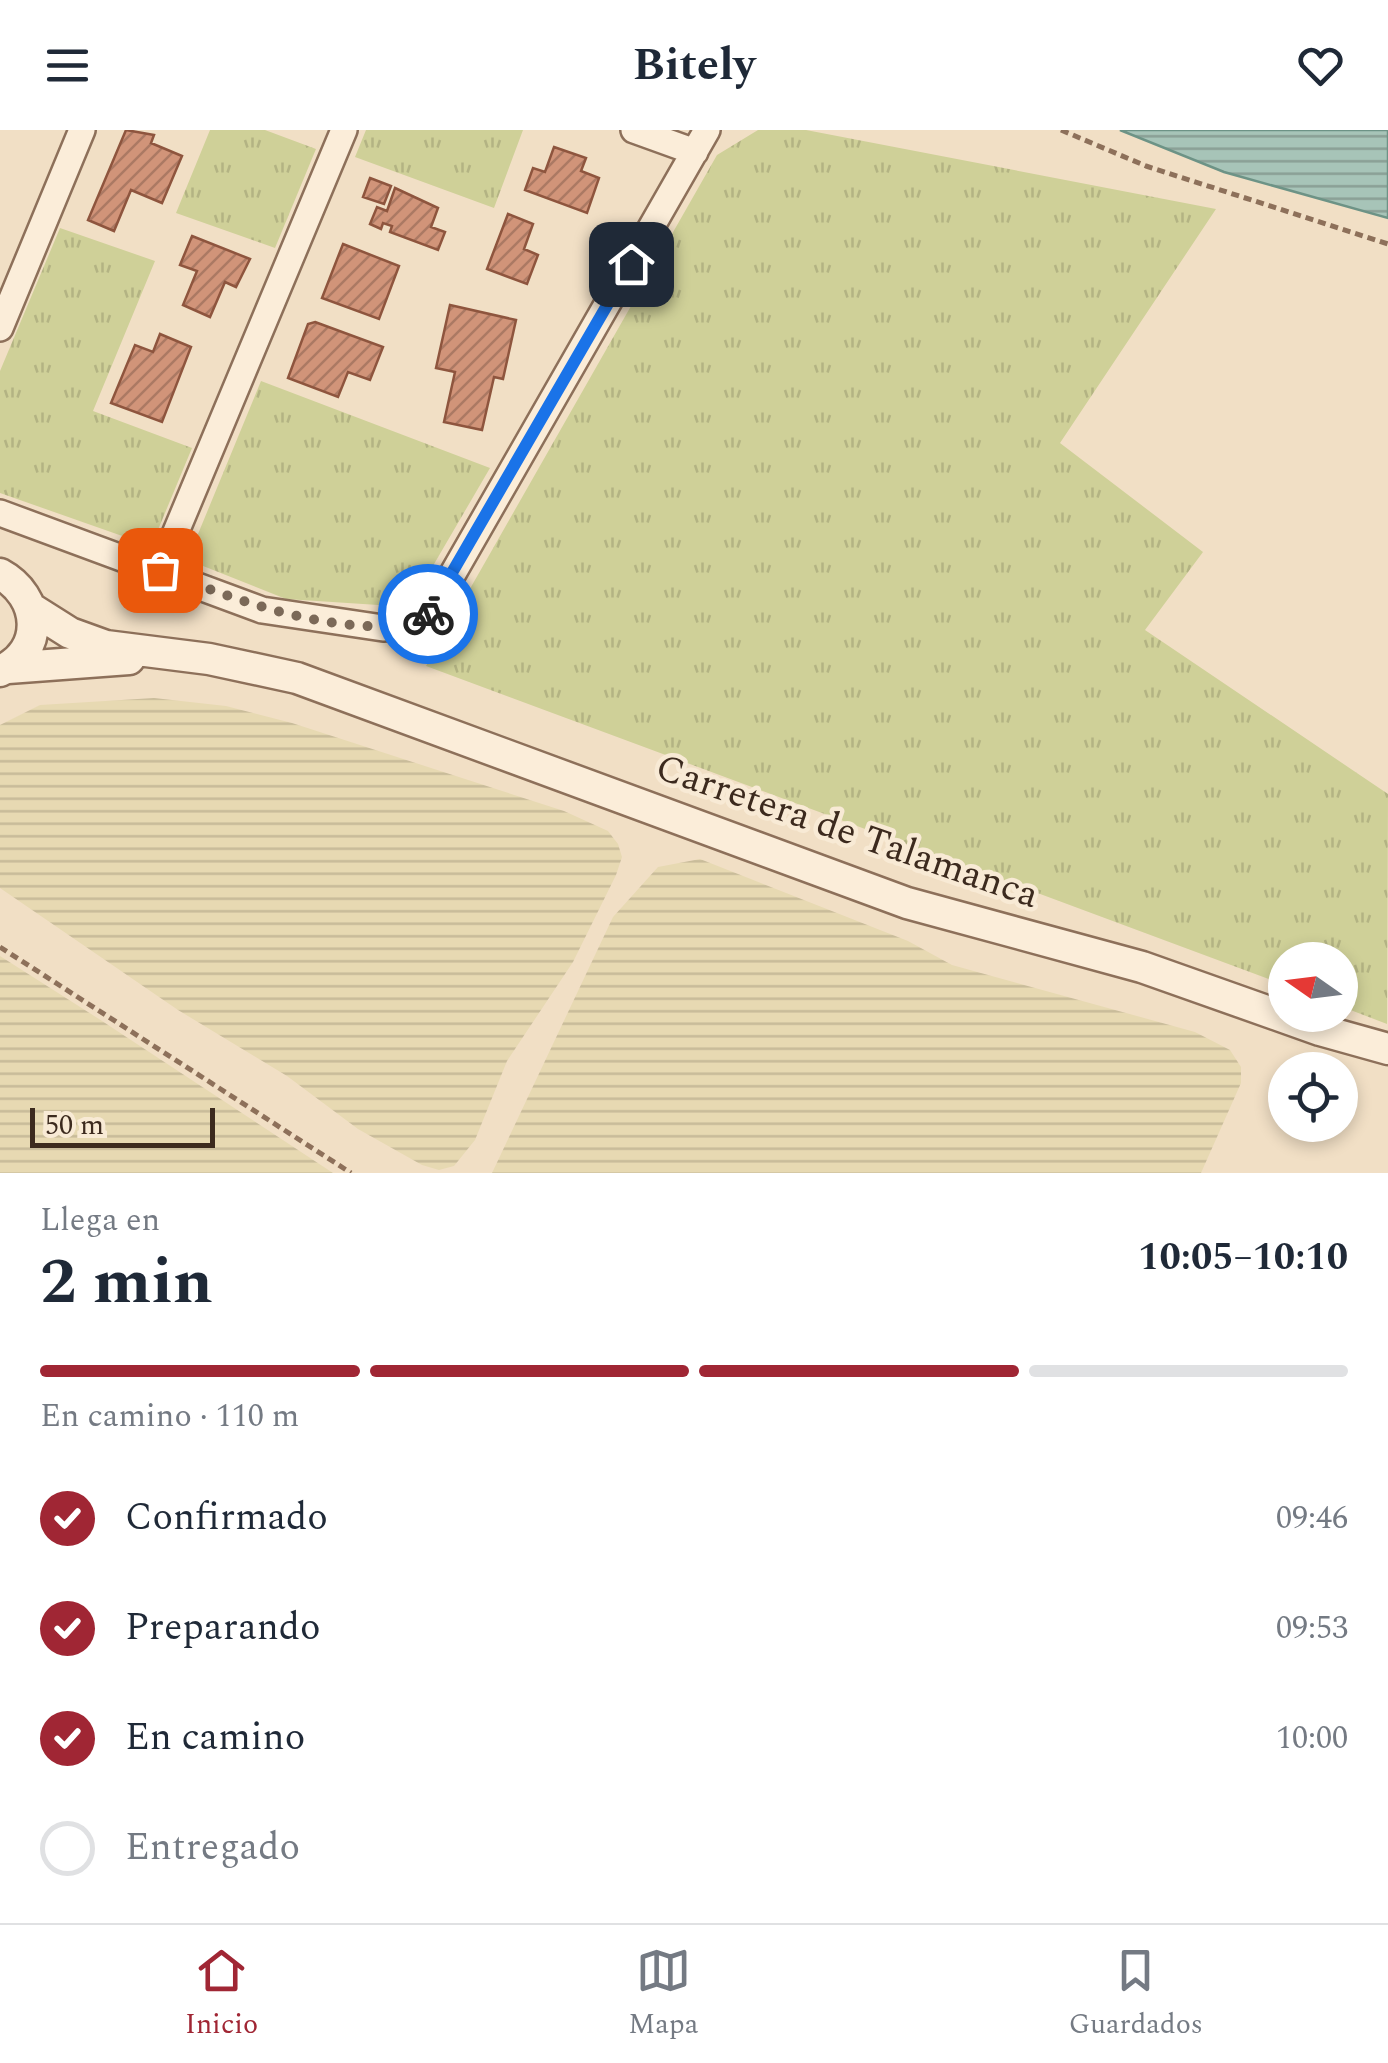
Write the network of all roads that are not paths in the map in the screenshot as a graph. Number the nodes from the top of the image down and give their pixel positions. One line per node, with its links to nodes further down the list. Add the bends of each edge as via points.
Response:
1 (82, 130): 5 (street)
2 (344, 130): 7 (street)
3 (634, 130): 4 (street)
4 (701, 141): 7 (street, via 418,625 383,628 262,610)
5 (0, 328)
6 (0, 513): 7 (street)
7 (160, 570)
8 (0, 574): 9 (street, Carretera de Talamanca, via 16,583)
9 (32, 610): 10 (street, Carretera de Talamanca, via 106,646); 11 (street, via 32,636)
10 (167, 656): 11 (street, Carretera de Talamanca); 12 (street, Carretera de Talamanca, via 296,678 907,903 1142,966)
11 (4, 670)
12 (1388, 1049)

